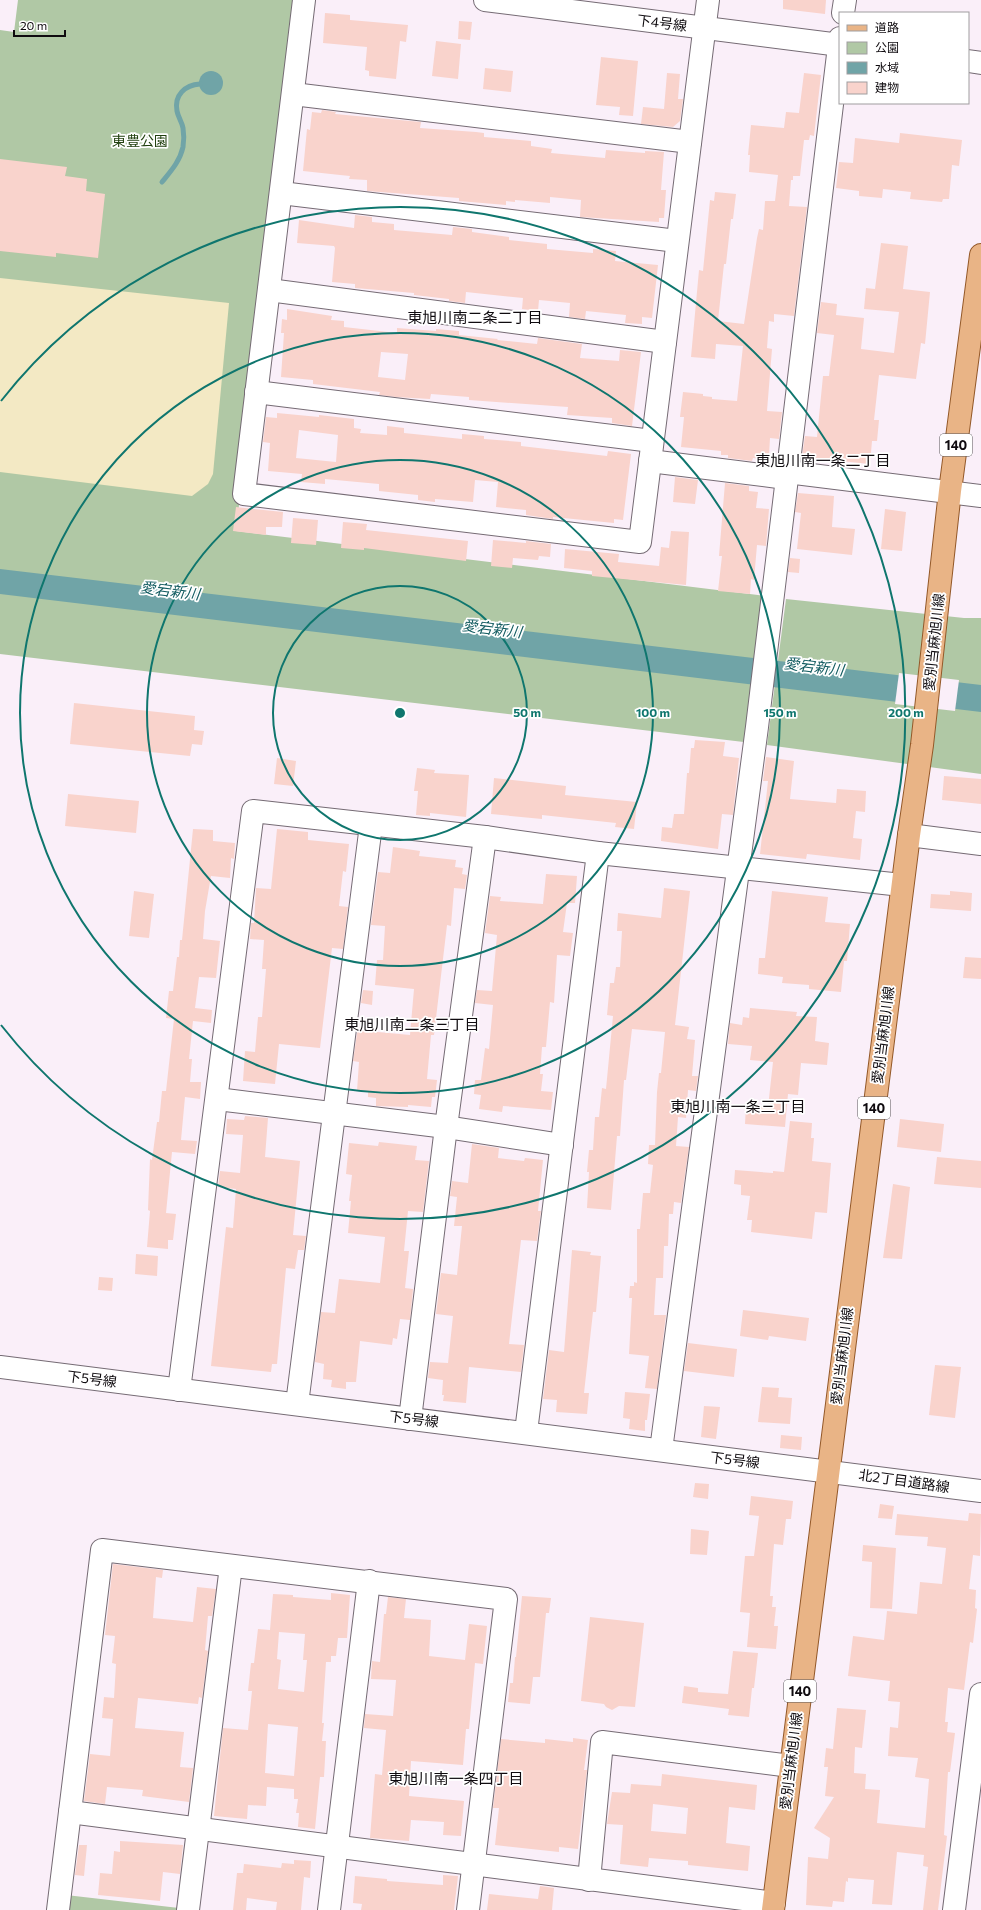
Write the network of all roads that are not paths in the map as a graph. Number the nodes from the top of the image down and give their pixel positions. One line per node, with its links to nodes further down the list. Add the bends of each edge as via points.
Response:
1 (304, 0): 11 (street)
2 (485, 0): 6 (street, 下4号線)
3 (708, 0): 6 (street)
4 (845, 0): 5 (street)
5 (844, 12)
6 (704, 28): 7 (street, 下4号線); 12 (street)
7 (839, 43)
8 (839, 51): 20 (street)
9 (969, 61): 10 (street)
10 (981, 63)
11 (293, 94): 12 (street); 13 (street)
12 (690, 142): 14 (street)
13 (281, 193): 14 (street); 16 (street)
14 (677, 241): 17 (street)
15 (981, 255): 21 (main road, 愛別当麻旭川線 / 140)
16 (269, 290): 17 (street); 18 (street)
17 (665, 342): 19 (street)
18 (256, 392): 19 (street); 19 (street, via 244,494 640,542)
19 (651, 451): 20 (street)
20 (786, 475): 21 (street); 28 (street, via 757,727)
21 (950, 491): 22 (street); 24 (main road, 愛別当麻旭川線 / 140, via 935,637)
22 (981, 496)
23 (371, 824): 25 (street); 30 (street, via 253,811); 31 (street)
24 (909, 835): 26 (street); 29 (main road, 愛別当麻旭川線 / 140)
25 (485, 837): 27 (street); 32 (street)
26 (981, 844)
27 (598, 853): 28 (street); 33 (street)
28 (737, 867): 29 (street); 39 (street)
29 (902, 885): 40 (main road, 愛別当麻旭川線 / 140)
30 (217, 1099): 31 (street); 35 (street)
31 (334, 1114): 32 (street); 36 (street)
32 (446, 1127): 33 (street); 37 (street)
33 (562, 1145): 38 (street)
34 (0, 1367): 35 (street, 下5号線)
35 (179, 1390): 36 (street, 下5号線)
36 (297, 1404): 37 (street, 下5号線)
37 (410, 1419): 38 (street, 下5号線)
38 (526, 1432): 39 (street, 下5号線)
39 (661, 1450): 40 (street, 下5号線)
40 (827, 1471): 41 (street, 北2丁目道路線); 45 (main road, 愛別当麻旭川線 / 140)
41 (981, 1491)
42 (231, 1566): 43 (street); 46 (street, via 102,1550); 47 (street)
43 (369, 1581): 48 (street); 49 (street, via 506,1599)
44 (981, 1694): 56 (street)
45 (791, 1766): 50 (street, via 602,1742); 51 (main road, 愛別当麻旭川線 / 140)
46 (70, 1812): 47 (street); 52 (street)
47 (199, 1828): 48 (street); 53 (street)
48 (337, 1847): 49 (street); 54 (street)
49 (474, 1865): 50 (street); 55 (street)
50 (589, 1880): 51 (street)
51 (773, 1907)
52 (58, 1910)
53 (188, 1910)
54 (329, 1910)
55 (468, 1910)
56 (954, 1910)

